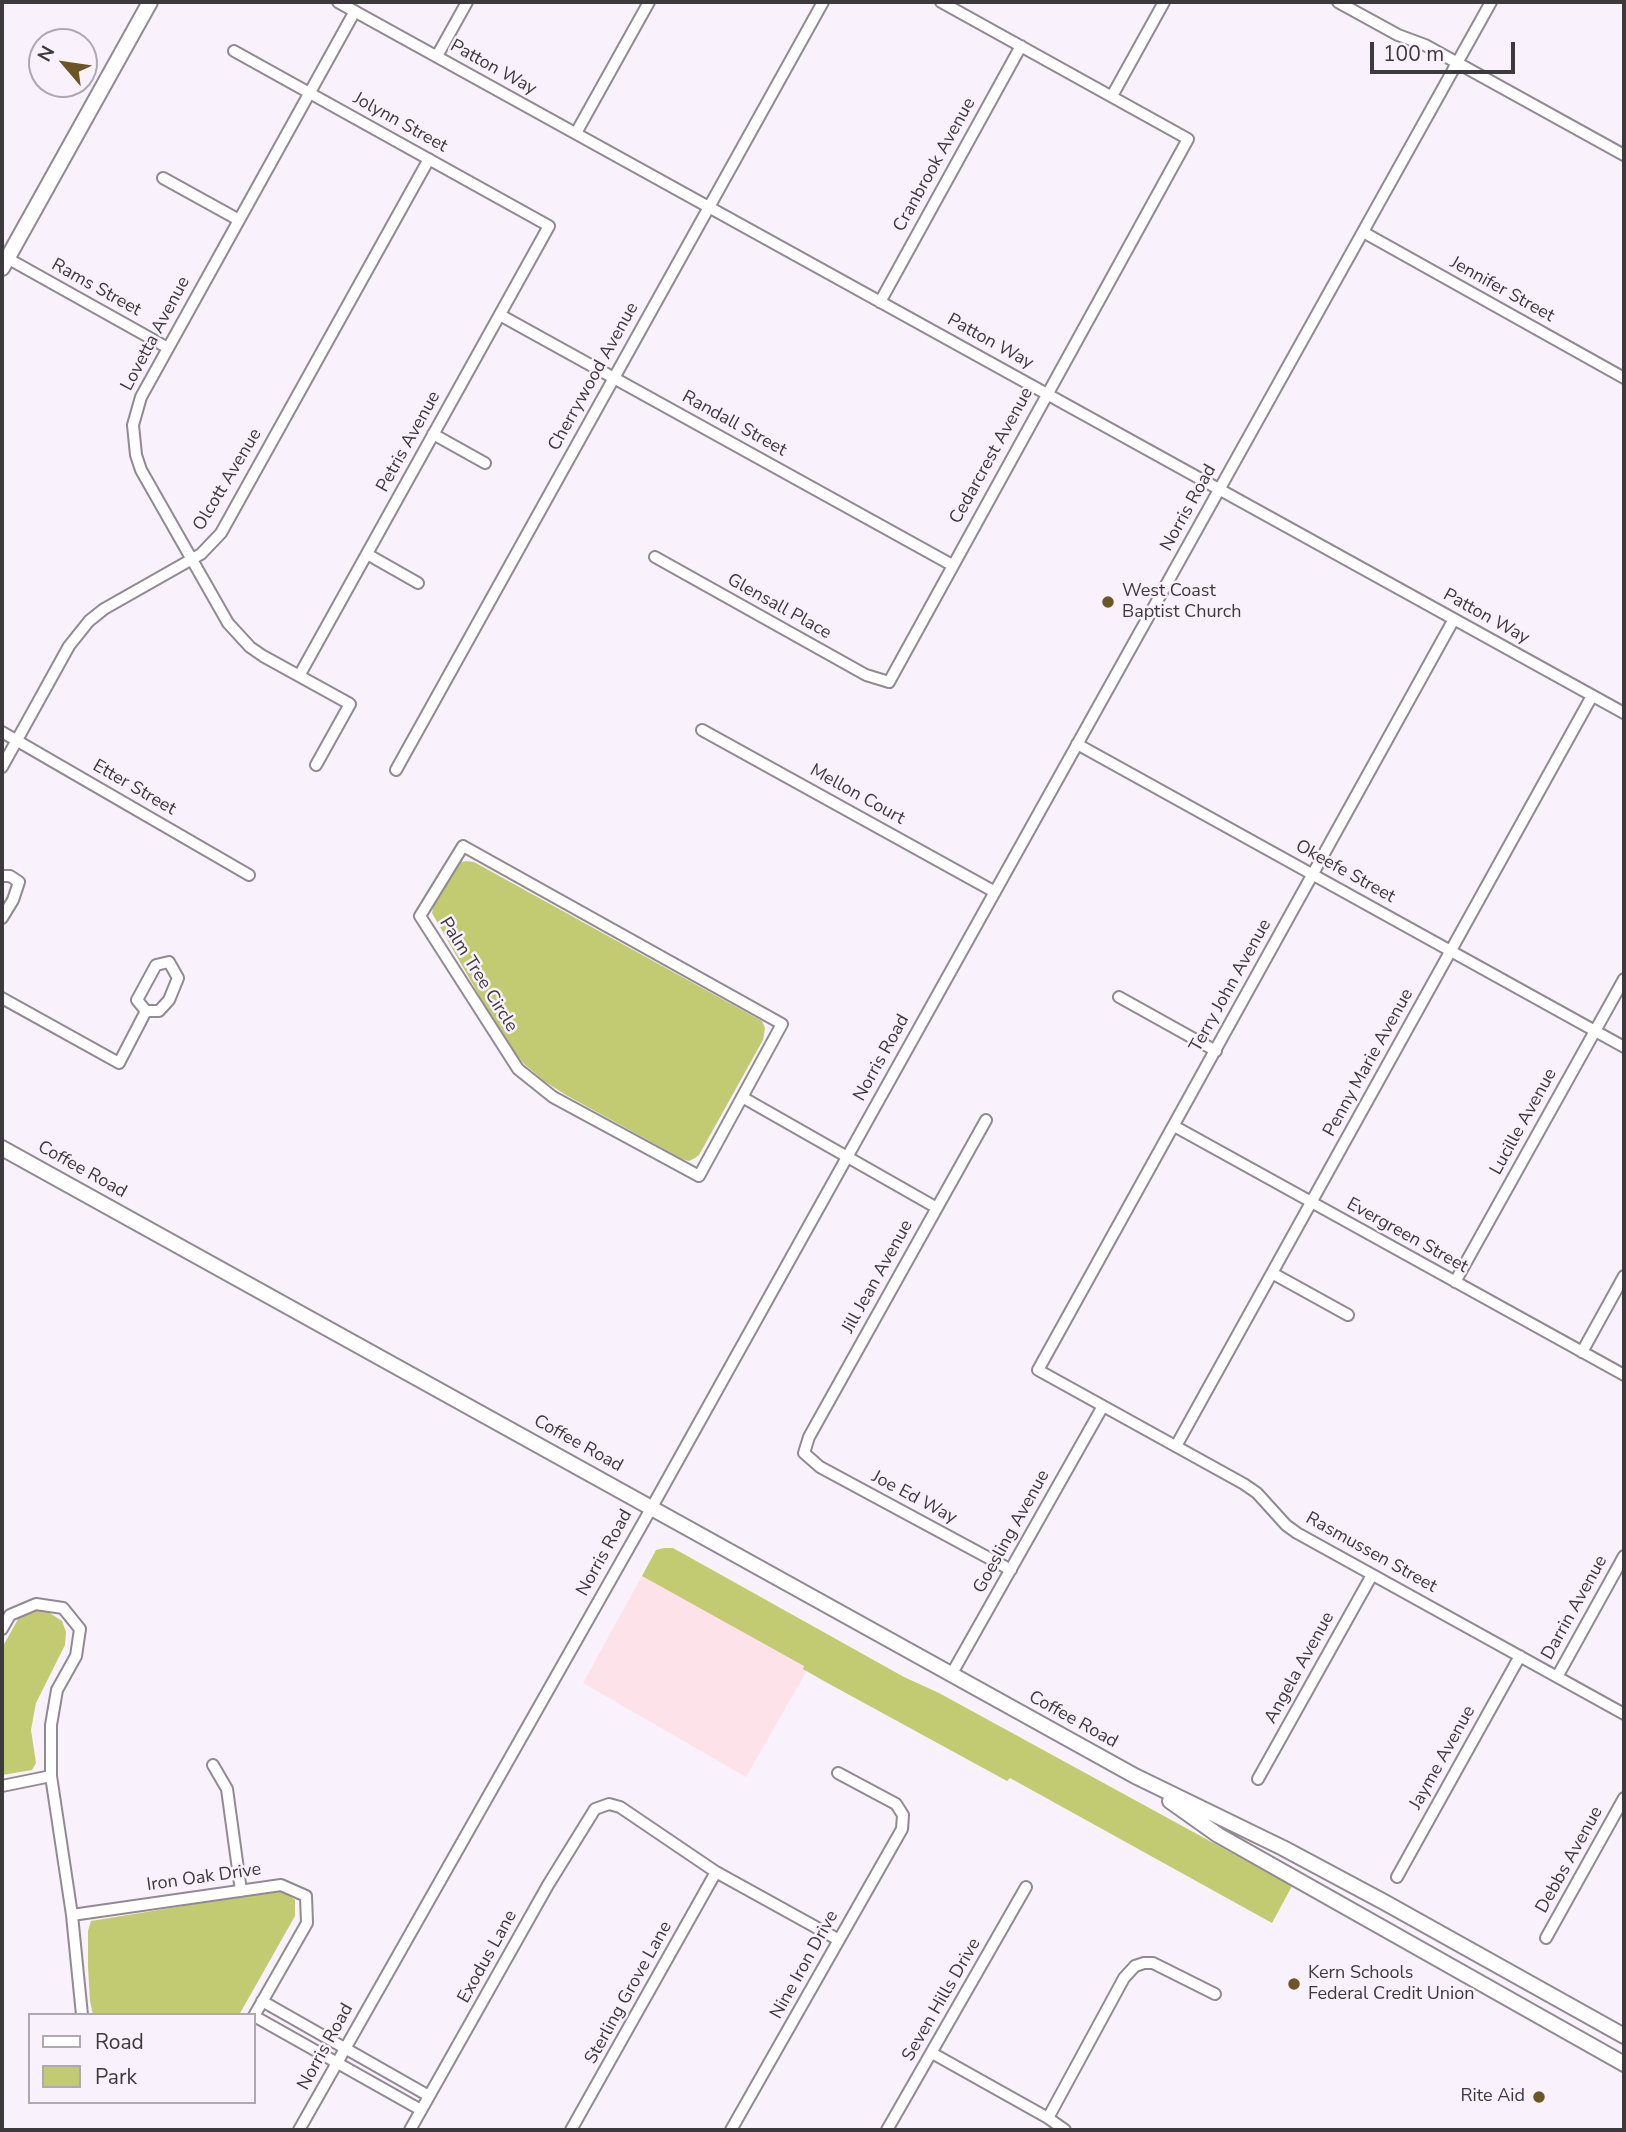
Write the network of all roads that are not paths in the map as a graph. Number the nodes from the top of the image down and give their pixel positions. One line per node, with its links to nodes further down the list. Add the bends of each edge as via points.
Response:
1 (150, 2): 25 (main road)
2 (338, 2): 10 (street, Patton Way)
3 (467, 2): 13 (street)
4 (649, 2): 17 (street)
5 (823, 2): 21 (street, Cherrywood Avenue)
6 (941, 2): 11 (street)
7 (1164, 2): 16 (street)
8 (1338, 2): 14 (street)
9 (1491, 2): 14 (street, Norris Road)
10 (355, 11): 13 (street, Patton Way); 15 (street, Lovetta Avenue)
11 (1021, 46): 16 (street); 26 (street, Cranbrook Avenue)
12 (234, 51): 15 (street, Jolynn Street)
13 (437, 56): 17 (street, Patton Way)
14 (1458, 62): 18 (street); 24 (street, Norris Road)
15 (310, 92): 19 (street, Jolynn Street); 22 (street, Lovetta Avenue)
16 (1112, 96): 31 (street, Cedarcrest Avenue, via 1188,139)
17 (576, 133): 21 (street, Patton Way)
18 (1624, 155)
19 (429, 159): 23 (street, Jolynn Street); 37 (street, Olcott Avenue, via 221,533)
20 (163, 178): 22 (street)
21 (709, 207): 26 (street, Patton Way); 29 (street, Cherrywood Avenue)
22 (239, 220): 28 (street, Lovetta Avenue)
23 (549, 226): 27 (street, Petris Avenue)
24 (1363, 232): 30 (street, Jennifer Street); 34 (street, Norris Road)
25 (4, 263): 28 (street, Rams Street)
26 (880, 302): 31 (street, Patton Way)
27 (500, 315): 29 (street, Randall Street); 32 (street, Petris Avenue)
28 (168, 348): 37 (street, Lovetta Avenue, via 141,397 133,440 141,470)
29 (613, 377): 38 (street, Randall Street); 51 (street, Cherrywood Avenue)
30 (1624, 378)
31 (1047, 394): 34 (street, Patton Way); 38 (street, Cedarcrest Avenue)
32 (433, 434): 33 (street); 35 (street, Petris Avenue)
33 (485, 463)
34 (1219, 489): 40 (street, Patton Way); 48 (street, Norris Road)
35 (367, 554): 39 (street); 41 (street, Petris Avenue)
36 (655, 557): 42 (street, Glensall Place, via 866,675)
37 (192, 560): 41 (street, Lovetta Avenue, via 237,635); 47 (street, Olcott Avenue, via 89,621 69,646)
38 (952, 565): 42 (street, Cedarcrest Avenue)
39 (418, 583)
40 (1454, 619): 43 (street, Patton Way); 53 (street, Terry John Avenue)
41 (299, 676): 49 (street, Lovetta Avenue, via 350,704)
42 (889, 682)
43 (1592, 696): 44 (street, Patton Way); 57 (street, Penny Marie Avenue)
44 (1624, 713)
45 (702, 730): 55 (street, Mellon Court)
46 (2, 732): 47 (street, Etter Street)
47 (17, 741): 50 (street, Olcott Avenue); 52 (street, Etter Street)
48 (1077, 744): 53 (street, Okeefe Street); 55 (street, Norris Road)
49 (316, 765)
50 (2, 767)
51 (396, 770)
52 (249, 875)
53 (1313, 875): 57 (street, Okeefe Street); 64 (street, Terry John Avenue)
54 (2, 876): 56 (street, via 19,883)
55 (995, 892): 69 (street, Norris Road)
56 (2, 918)
57 (1451, 951): 62 (street, Okeefe Street); 70 (street, Penny Marie Avenue)
58 (1624, 979): 62 (street, Lucille Avenue)
59 (1119, 997): 64 (street)
60 (2, 999): 61 (street, via 118,1063)
61 (146, 1011): 61 (street, via 137,1000 156,965 169,962 178,978 169,1000 159,1011)
62 (1595, 1031): 63 (street, Okeefe Street); 74 (street, Lucille Avenue)
63 (1624, 1047)
64 (1216, 1051): 67 (street, Terry John Avenue)
65 (742, 1097): 65 (street, Palm Tree Circle, via 699,1176 554,1097 518,1069 420,916 463,846 782,1024); 69 (street)
66 (986, 1120): 71 (street, Jill Jean Avenue)
67 (1174, 1126): 70 (street, Evergreen Street); 77 (street, Terry John Avenue)
68 (2, 1148): 82 (main road, Coffee Road)
69 (846, 1158): 71 (street); 82 (street, Norris Road)
70 (1311, 1202): 72 (street, Penny Marie Avenue); 74 (street, Evergreen Street)
71 (937, 1208): 81 (street, Jill Jean Avenue)
72 (1272, 1273): 75 (street); 80 (street, Penny Marie Avenue)
73 (1624, 1276): 76 (street)
74 (1455, 1282): 76 (street, Evergreen Street)
75 (1348, 1315)
76 (1582, 1352): 78 (street, Evergreen Street)
77 (1038, 1370): 79 (street, Rasmussen Street)
78 (1624, 1375)
79 (1103, 1406): 80 (street, Rasmussen Street); 84 (street, Goesling Avenue)
80 (1176, 1446): 85 (street, Rasmussen Street, via 1257,1493 1297,1533)
81 (804, 1453): 84 (street, Joe Ed Way, via 820,1467)
82 (652, 1507): 88 (main road, Coffee Road); 111 (street, Norris Road)
83 (1624, 1556): 89 (street, Darrin Avenue)
84 (1011, 1570): 88 (street, Goesling Avenue)
85 (1372, 1575): 87 (street, Rasmussen Street); 95 (street, Angela Avenue)
86 (2, 1629): 93 (street, via 10,1615 36,1604 63,1608 80,1629 76,1656 57,1690 51,1725)
87 (1520, 1656): 89 (street, Rasmussen Street); 99 (street, Jayme Avenue)
88 (951, 1675): 94 (main road, Coffee Road)
89 (1557, 1677): 90 (street, Rasmussen Street)
90 (1624, 1714)
91 (213, 1765): 101 (street, via 227,1789)
92 (838, 1773): 104 (street, Nine Iron Drive, via 896,1804 903,1815 902,1829)
93 (51, 1776): 96 (street); 102 (street)
94 (1135, 1776): 110 (main road, Coffee Road, via 1283,1848); 114 (main road, Coffee Road, via 1218,1835)
95 (1258, 1779)
96 (2, 1786)
97 (1624, 1798): 103 (street, Debbs Avenue)
98 (716, 1872): 104 (street); 115 (street, Exodus Lane, via 620,1807 609,1804 595,1809); 120 (street, Sterling Grove Lane)
99 (1397, 1877)
100 (1026, 1888): 112 (street, Seven Hills Drive)
101 (241, 1891): 102 (street, Iron Oak Drive); 106 (street, Iron Oak Drive, via 281,1885 306,1896 307,1923)
102 (72, 1915): 107 (street)
103 (1546, 1938)
104 (839, 1940): 121 (street, Nine Iron Drive)
105 (1215, 1994): 117 (street, via 1153,1964 1135,1966 1124,1978)
106 (262, 2001): 108 (street, Iron Oak Drive); 111 (street)
107 (82, 2013)
108 (256, 2013)
109 (256, 2017): 113 (street, Iron Oak Drive)
110 (1624, 2036)
111 (345, 2049): 113 (street, Norris Road); 115 (street)
112 (932, 2053): 117 (street); 122 (street, Seven Hills Drive)
113 (337, 2063): 116 (street, Iron Oak Drive); 118 (street, Norris Road)
114 (1624, 2064)
115 (429, 2096): 116 (street, Exodus Lane)
116 (421, 2110): 119 (street, Exodus Lane)
117 (1048, 2118): 123 (street)
118 (299, 2130)
119 (410, 2130)
120 (571, 2130)
121 (732, 2130)
122 (887, 2130)
123 (1065, 2130)

